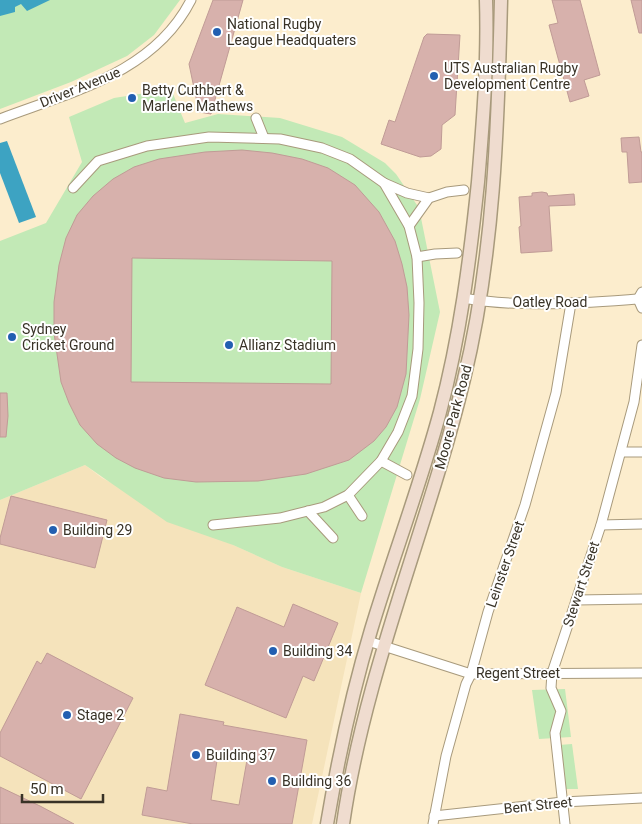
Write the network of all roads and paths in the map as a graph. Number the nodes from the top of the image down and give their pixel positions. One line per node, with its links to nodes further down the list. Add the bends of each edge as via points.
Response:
1 (191, 0): 6 (street, Driver Avenue, via 162,40 129,66 87,86)
2 (486, 0): 4 (main road, Moore Park Road)
3 (501, 0): 5 (main road, Moore Park Road)
4 (486, 49): 5 (main road); 16 (main road, Moore Park Road, via 480,151)
5 (500, 51): 18 (main road, Moore Park Road, via 491,219)
6 (0, 118)
7 (256, 118): 8 (street)
8 (264, 138): 9 (street, via 322,148 350,159); 10 (street, via 210,137 147,146 98,161)
9 (384, 183): 12 (street); 13 (street)
10 (73, 188)
11 (464, 190): 12 (street)
12 (429, 198): 13 (street)
13 (409, 226): 15 (street)
14 (458, 253): 15 (street)
15 (417, 257): 24 (street, via 418,349 412,396 398,432)
16 (463, 298): 18 (street, Oatley Road); 35 (main road, Moore Park Road, via 436,426)
17 (641, 300): 19 (street, Oatley Road)
18 (481, 301): 19 (street, Oatley Road); 36 (main road, Moore Park Road, via 450,435)
19 (571, 303): 39 (street, Leinster Street, via 556,393)
20 (642, 345): 21 (street, Stewart Street)
21 (639, 387): 22 (street, Stewart Street)
22 (620, 452): 23 (street); 29 (street, Stewart Street)
23 (642, 452)
24 (381, 461): 25 (street); 26 (street)
25 (407, 474)
26 (348, 495): 27 (street); 28 (street)
27 (308, 511): 31 (street, via 280,518); 32 (street)
28 (362, 516)
29 (601, 524): 30 (street); 34 (street, Stewart Street)
30 (642, 524)
31 (213, 525)
32 (333, 538)
33 (642, 599): 34 (street)
34 (576, 600): 37 (street, Stewart Street)
35 (368, 642): 36 (street, Regent Street); 43 (main road, Moore Park Road)
36 (384, 646): 39 (street, Regent Street); 44 (main road, Moore Park Road, via 359,738)
37 (552, 673): 38 (street, Regent Street); 39 (street, Regent Street); 41 (street, Stewart Street, via 551,688 560,711 555,733)
38 (642, 673)
39 (472, 674): 42 (street, Leinster Street, via 466,684 446,756)
40 (642, 798): 41 (street, Bent Street)
41 (563, 802): 42 (street, Bent Street); 45 (street, Stewart Street)
42 (433, 820)
43 (327, 824)
44 (343, 824)
45 (566, 824)

